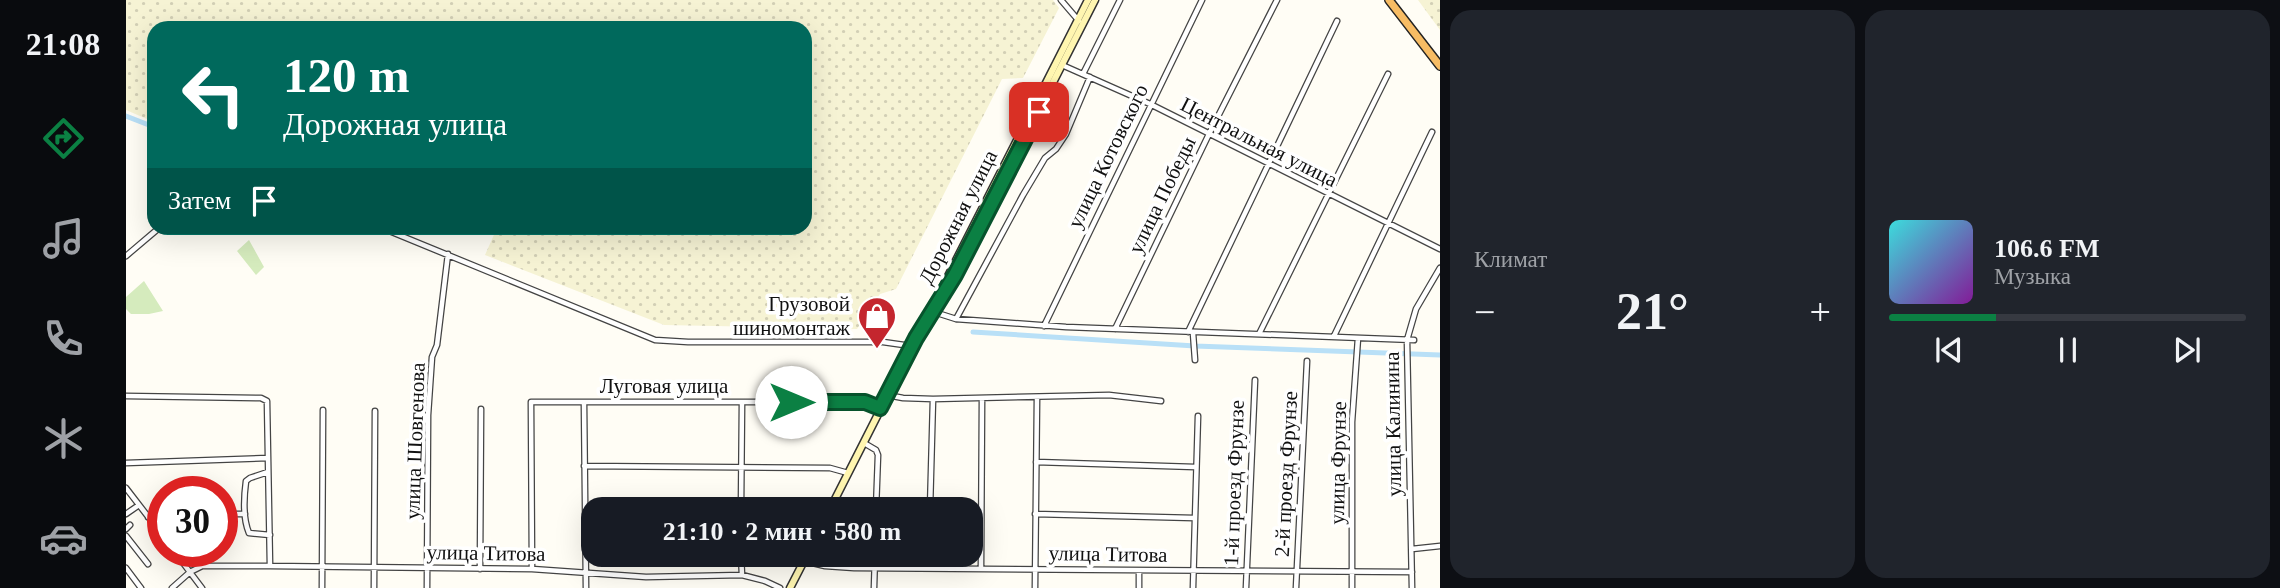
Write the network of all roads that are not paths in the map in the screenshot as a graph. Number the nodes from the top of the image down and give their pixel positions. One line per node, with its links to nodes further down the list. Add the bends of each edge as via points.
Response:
1 (1062, 0): 9 (street)
2 (1088, 0): 9 (main road, Дорожная улица)
3 (1095, 0): 9 (main road, Дорожная улица)
4 (1119, 0): 13 (street)
5 (1202, 0): 16 (street, улица Котовского)
6 (1277, 0): 18 (street, улица Победы)
7 (1391, 0): 10 (highway); 12 (highway)
8 (1337, 21): 19 (street)
9 (1081, 22): 11 (main road, Дорожная улица); 35 (main road, Дорожная улица)
10 (1440, 61)
11 (1062, 65): 13 (street, Центральная улица); 28 (main road, Дорожная улица)
12 (1440, 66)
13 (1083, 74): 15 (street, Центральная улица)
14 (1388, 74): 20 (street)
15 (1090, 78): 16 (street, Центральная улица); 29 (street, via 1066,134 1023,195)
16 (1150, 104): 18 (street, Центральная улица); 30 (street, улица Котовского)
17 (1432, 132): 21 (street)
18 (1209, 134): 19 (street, Центральная улица); 31 (street, улица Победы)
19 (1268, 164): 20 (street, Центральная улица); 32 (street)
20 (1328, 194): 21 (street, Центральная улица); 33 (street)
21 (1387, 223): 24 (street, Центральная улица); 34 (street)
22 (151, 235): 26 (street)
23 (400, 235): 25 (street)
24 (1440, 248)
25 (448, 254): 39 (street, via 655,340); 95 (street, улица Шовгенова, via 428,415)
26 (126, 256)
27 (1440, 268): 37 (street, улица Калинина, via 1416,309)
28 (933, 312): 29 (street); 35 (main road, Дорожная улица)
29 (956, 319): 30 (street)
30 (1044, 326): 31 (street)
31 (1115, 329): 32 (street)
32 (1190, 332): 33 (street); 40 (street)
33 (1259, 334): 34 (street)
34 (1334, 336): 36 (street)
35 (916, 338): 39 (main road, Дорожная улица)
36 (1358, 338): 37 (street); 106 (street, улица Фрунзе, via 1352,422)
37 (1407, 340): 38 (street); 82 (street, улица Калинина)
38 (1414, 340)
39 (911, 346): 43 (main road, Дорожная улица)
40 (1195, 360)
41 (1307, 361): 103 (street, 2-й проезд Фрунзе)
42 (1255, 380): 102 (street, 1-й проезд Фрунзе)
43 (887, 395): 46 (street); 51 (main road, Дорожная улица)
44 (126, 396): 57 (street, via 264,399 268,405)
45 (1037, 397): 47 (street); 48 (street, via 1109,395); 59 (street)
46 (933, 399): 47 (street); 70 (street)
47 (982, 399): 71 (street)
48 (1161, 401)
49 (584, 402): 50 (street, Луговая улица); 60 (street); 98 (street, Луговая улица, via 531,402)
50 (741, 402): 51 (street, Луговая улица, via 865,402); 61 (street)
51 (880, 408): 56 (main road, Дорожная улица)
52 (481, 409): 97 (street)
53 (323, 410): 86 (street)
54 (375, 411): 94 (street)
55 (1198, 416): 62 (street)
56 (864, 443): 64 (main road, Дорожная улица); 69 (street, via 876,450)
57 (268, 458): 58 (street); 63 (street)
58 (126, 463)
59 (1036, 463): 62 (street); 76 (street)
60 (584, 466): 61 (street); 66 (street)
61 (741, 467): 64 (street, via 830,468); 67 (street)
62 (1195, 467): 78 (street)
63 (268, 472): 75 (street, via 246,481); 79 (street)
64 (848, 473): 68 (main road, Дорожная улица)
65 (126, 488): 72 (street)
66 (584, 497)
67 (741, 497)
68 (836, 497)
69 (876, 497)
70 (930, 497)
71 (981, 497)
72 (139, 505): 73 (street); 77 (street)
73 (126, 513)
74 (238, 513): 75 (street)
75 (245, 513): 79 (street, via 249,533)
76 (1035, 514): 78 (street); 99 (street)
77 (147, 516)
78 (1194, 519): 101 (street)
79 (270, 535): 84 (street)
80 (126, 536): 83 (street)
81 (1440, 545): 82 (street)
82 (1412, 549): 107 (street, улица Калинина)
83 (147, 563)
84 (270, 566): 86 (street, улица Титова); 104 (street, улица Титова, via 202,566)
85 (186, 567): 104 (street)
86 (322, 567): 94 (street, улица Титова); 112 (street)
87 (585, 567): 105 (street)
88 (742, 567): 108 (street)
89 (800, 567): 117 (main road)
90 (850, 567): 96 (street, улица Титова)
91 (928, 567): 96 (street, улица Титова)
92 (981, 567): 99 (street, улица Титова)
93 (126, 568): 109 (street)
94 (374, 568): 95 (street, улица Титова); 113 (street)
95 (427, 568): 97 (street, улица Титова); 114 (street, улица Шовгенова)
96 (875, 568): 118 (street)
97 (480, 569): 98 (street, улица Титова)
98 (532, 569): 105 (street, улица Титова)
99 (1035, 569): 100 (street, улица Титова); 119 (street)
100 (1139, 570): 101 (street, улица Титова); 120 (street)
101 (1193, 570): 102 (street, улица Титова); 121 (street)
102 (1246, 571): 103 (street, улица Титова); 122 (street, 1-й проезд Фрунзе)
103 (1297, 571): 106 (street, улица Титова); 123 (street, 2-й проезд Фрунзе)
104 (190, 572): 110 (street); 111 (street)
105 (585, 572): 108 (street, улица Титова, via 646,577); 115 (street)
106 (1353, 572): 107 (street, улица Титова); 124 (street, улица Фрунзе)
107 (1412, 572): 125 (street, улица Калинина)
108 (742, 575): 116 (street, улица Титова)
109 (141, 588)
110 (172, 588)
111 (202, 588)
112 (322, 588)
113 (374, 588)
114 (427, 588)
115 (586, 588)
116 (780, 588)
117 (790, 588)
118 (874, 588)
119 (1035, 588)
120 (1139, 588)
121 (1193, 588)
122 (1246, 588)
123 (1296, 588)
124 (1352, 588)
125 (1412, 588)

